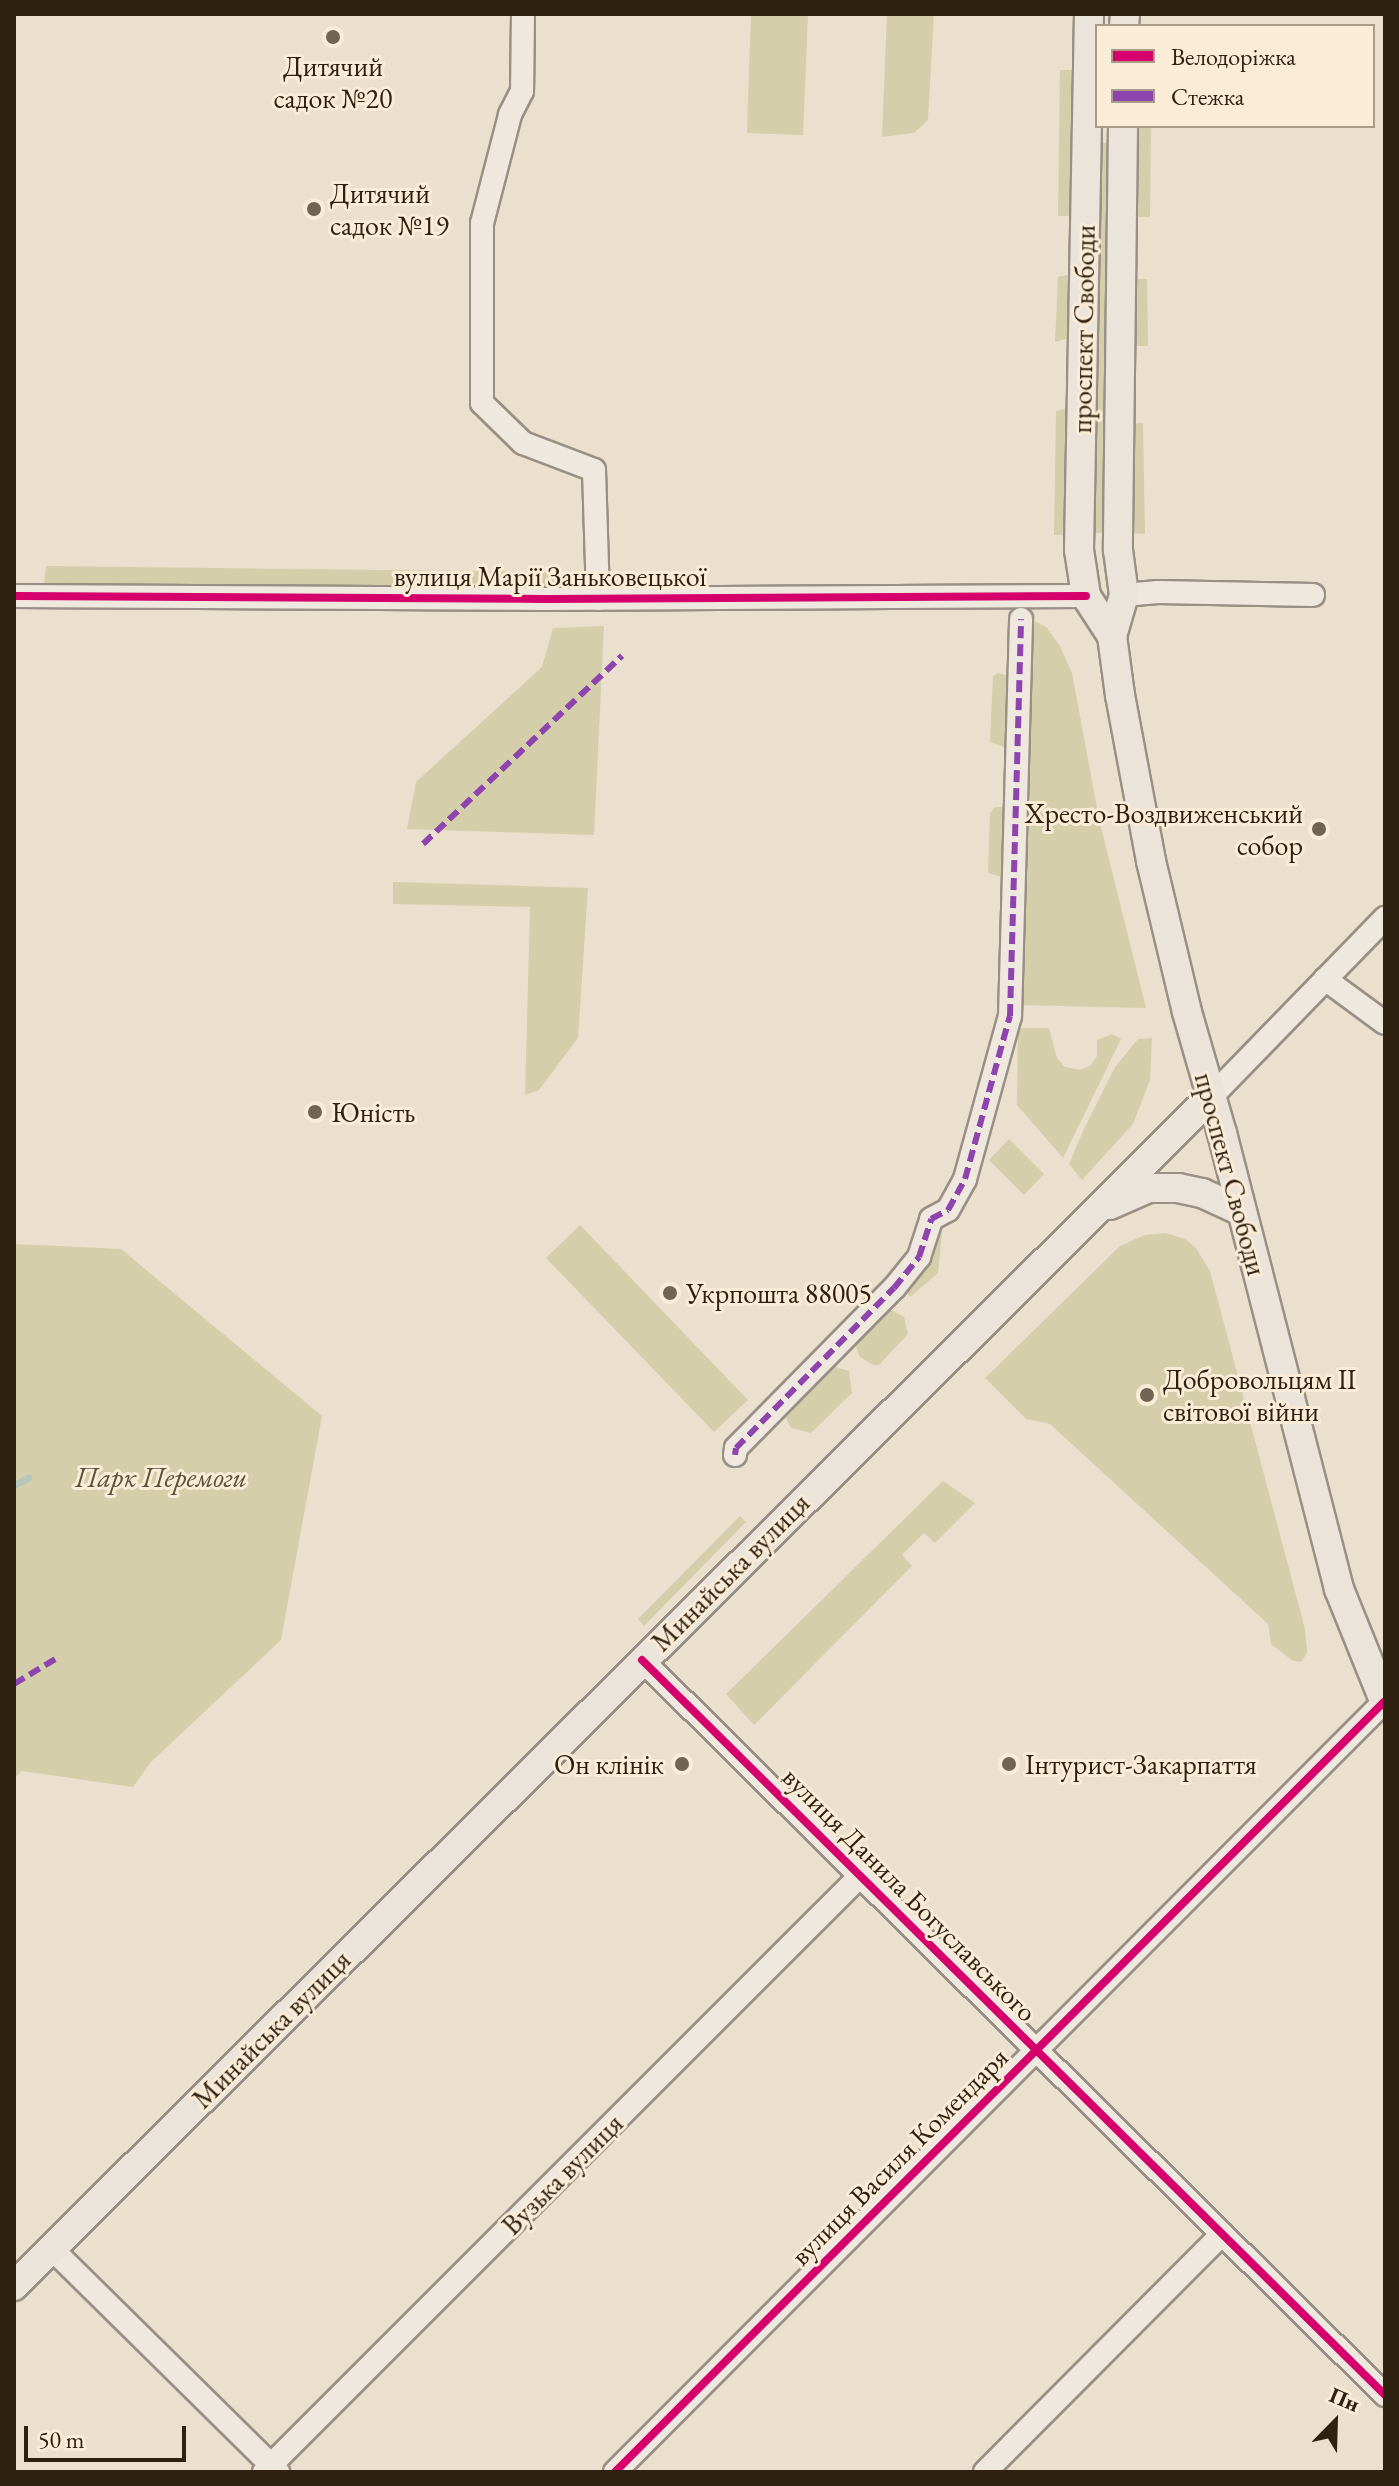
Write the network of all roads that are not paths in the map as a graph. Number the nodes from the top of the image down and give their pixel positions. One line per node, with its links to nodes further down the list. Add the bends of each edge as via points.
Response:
1 (523, 14): 8 (street, via 522,91 510,115 482,223 482,403 523,443 594,470)
2 (1089, 14): 7 (main road, проспект Свободи, via 1079,550)
3 (1123, 128): 4 (main road, проспект Свободи, via 1118,550)
4 (1124, 595): 5 (street); 10 (main road, проспект Свободи)
5 (1313, 595)
6 (14, 596): 8 (street, вулиця Марії Заньковецької)
7 (1086, 596): 8 (street, вулиця Марії Заньковецької); 10 (main road, проспект Свободи)
8 (598, 599)
9 (1021, 619): 17 (street, via 1010,1016 965,1179 948,1210 931,1219 919,1257 894,1288 736,1448)
10 (1112, 636): 14 (main road, проспект Свободи, via 1151,861)
11 (1385, 918): 12 (street)
12 (1325, 979): 13 (street); 14 (street)
13 (1385, 1023)
14 (1211, 1097): 15 (main road, Минайська вулиця); 16 (main road, проспект Свободи)
15 (1094, 1211): 16 (main road, via 1149,1188 1164,1188 1202,1193); 18 (main road, Минайська вулиця)
16 (1241, 1211): 19 (main road, проспект Свободи, via 1339,1589)
17 (735, 1455)
18 (642, 1660): 20 (street, вулиця Данила Богуславського); 23 (main road, Минайська вулиця)
19 (1385, 1702): 21 (street, вулиця Василя Комендаря)
20 (860, 1876): 21 (street, вулиця Данила Богуславського); 26 (street, Вузька вулиця)
21 (1036, 2050): 22 (street, вулиця Данила Богуславського); 27 (street, вулиця Василя Комендаря)
22 (1222, 2234): 25 (street, вулиця Данила Богуславського); 28 (street)
23 (51, 2248): 24 (main road, Минайська вулиця); 26 (street)
24 (14, 2286)
25 (1385, 2395)
26 (271, 2470)
27 (615, 2472)
28 (985, 2472)

